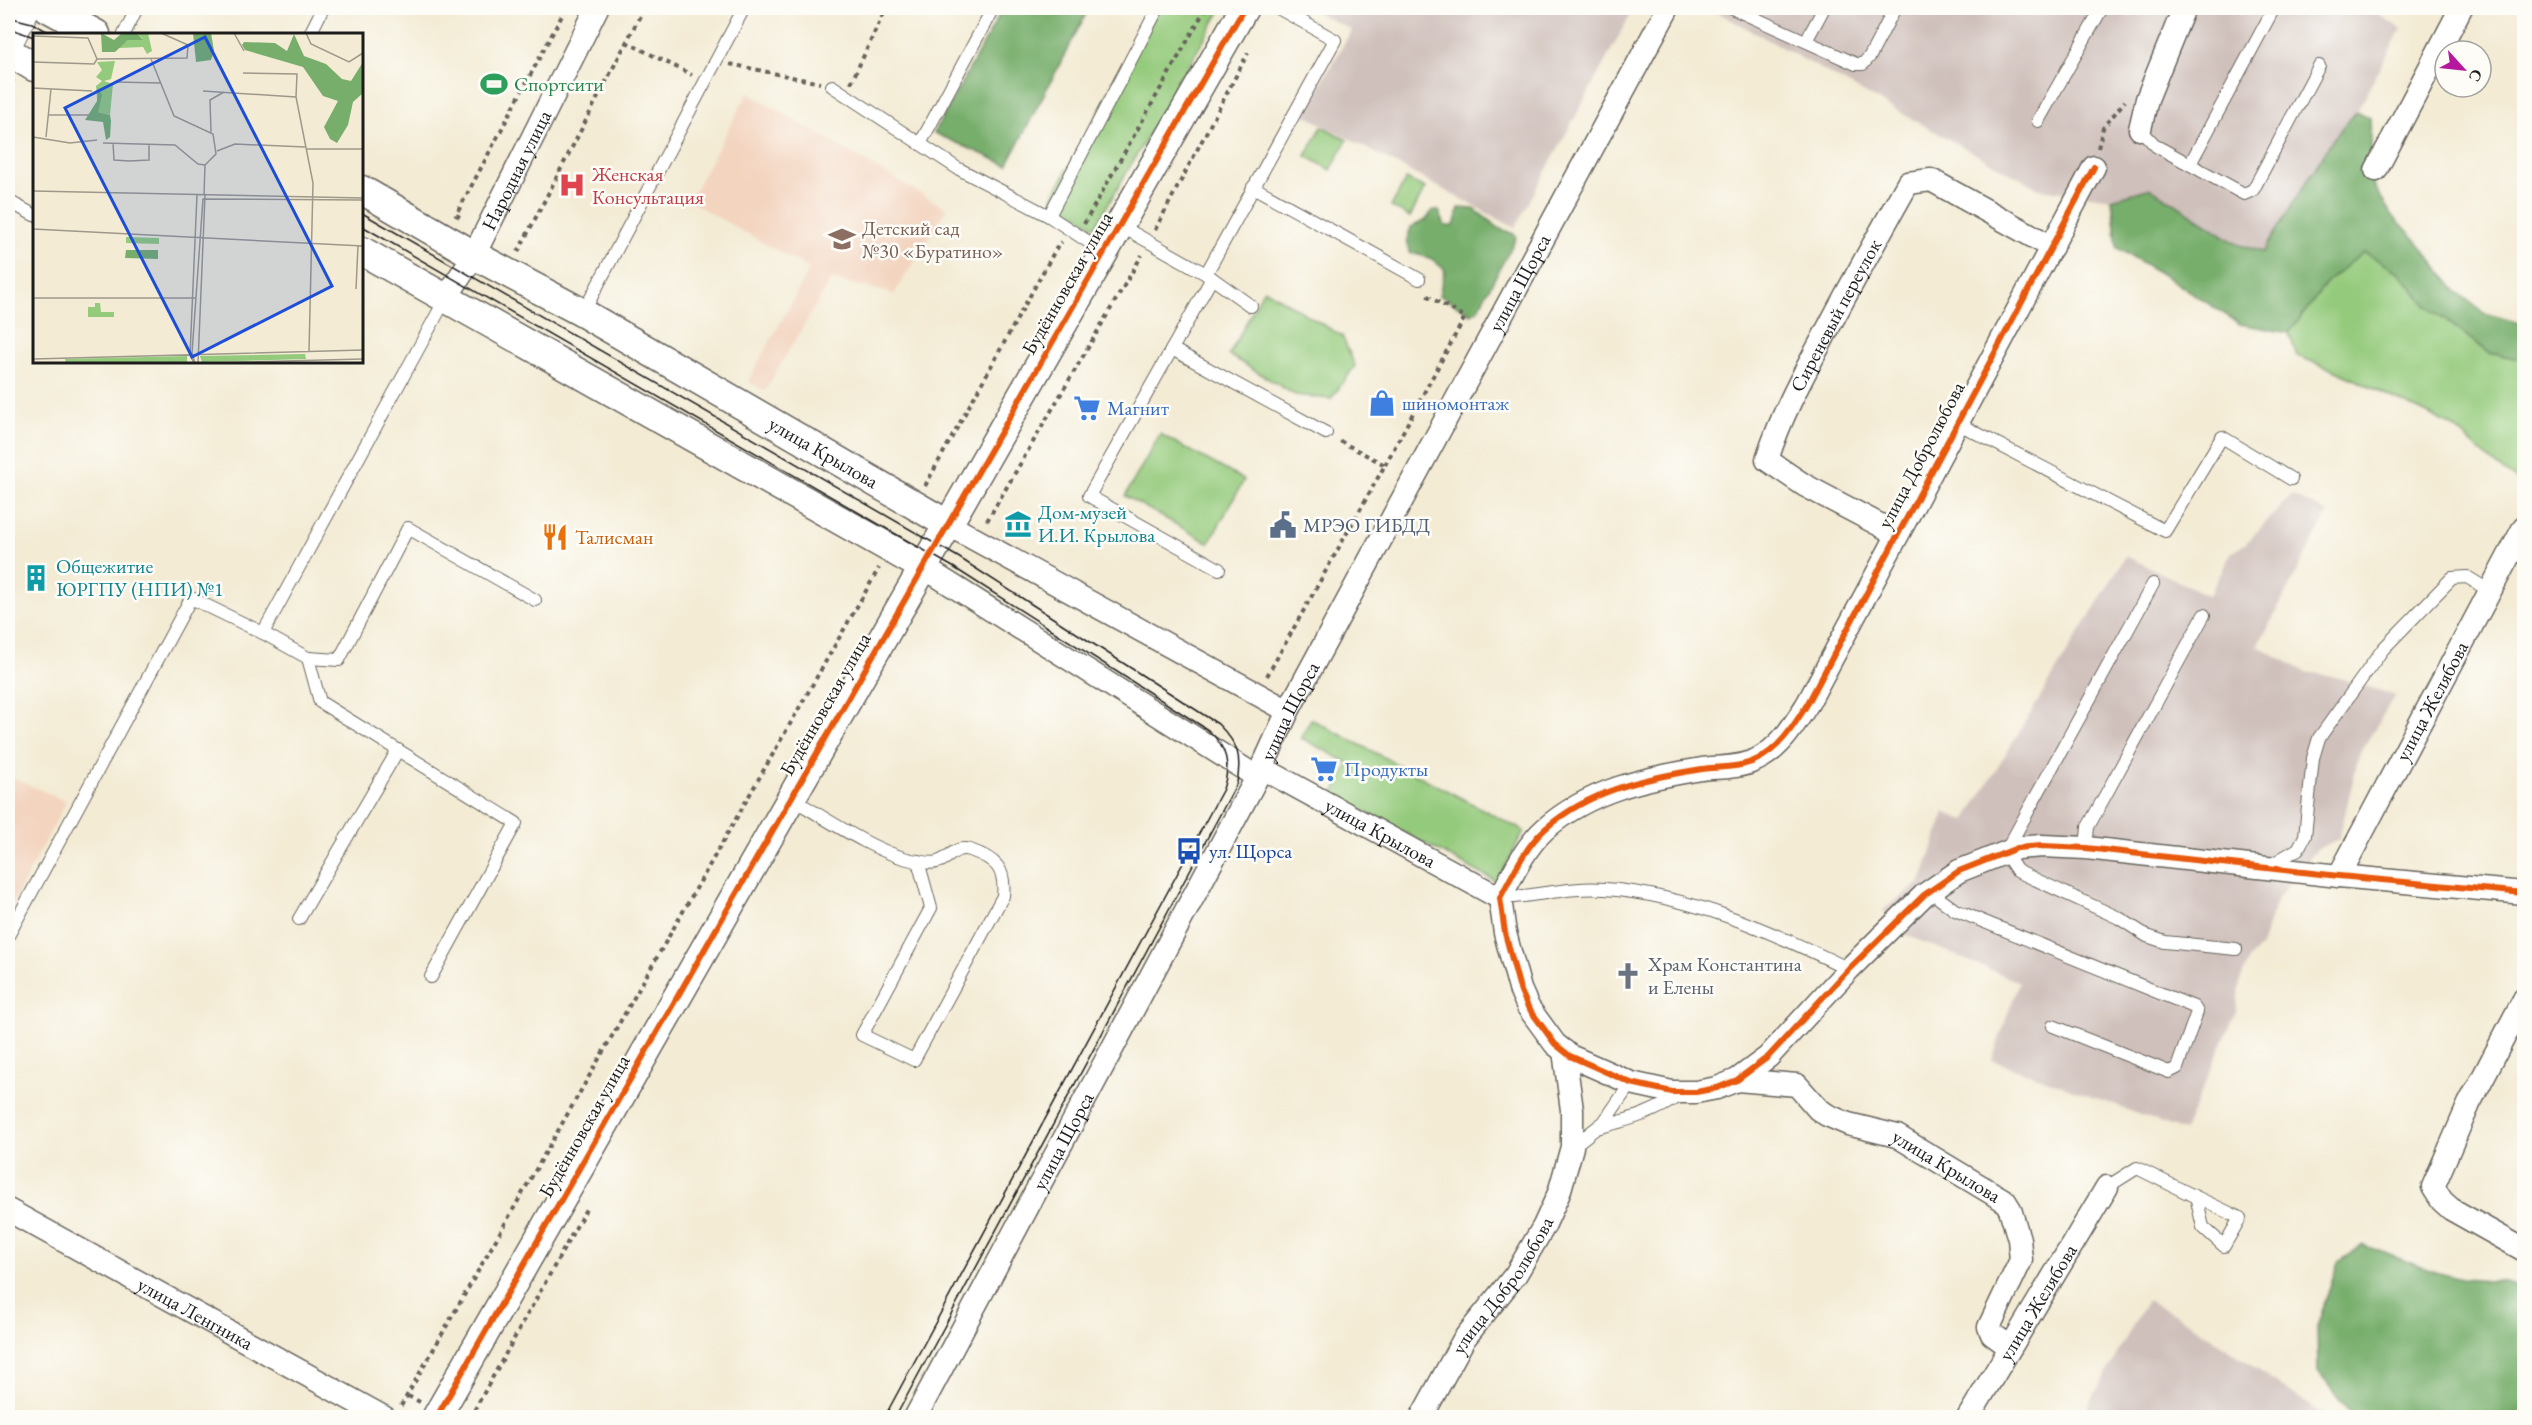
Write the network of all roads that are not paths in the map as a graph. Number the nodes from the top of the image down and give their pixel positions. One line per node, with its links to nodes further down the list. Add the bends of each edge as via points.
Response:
1 (23, 8): 23 (main road)
2 (48, 8): 20 (street)
3 (137, 8): 21 (lane)
4 (323, 8): 22 (lane)
5 (597, 8): 44 (street, Народная улица)
6 (744, 8): 49 (lane)
7 (993, 8): 31 (lane)
8 (1158, 8): 39 (lane)
9 (1244, 8): 40 (street, Будённовская улица)
10 (1278, 8): 35 (lane, via 1335,40)
11 (1668, 8): 65 (street, улица Щорса)
12 (1732, 8): 19 (lane)
13 (1824, 8): 24 (lane)
14 (1895, 8): 24 (lane, via 1863,64)
15 (2102, 8): 29 (lane)
16 (2184, 8): 30 (street, via 2147,99)
17 (2274, 8): 32 (lane)
18 (2461, 8): 34 (street)
19 (1751, 11): 24 (lane)
20 (94, 33)
21 (124, 33)
22 (310, 33)
23 (8, 38)
24 (1806, 41)
25 (8, 51): 26 (street)
26 (33, 66)
27 (2319, 66): 32 (lane, via 2253,190 2244,194)
28 (832, 86): 31 (lane)
29 (2038, 121)
30 (2140, 129): 32 (lane, via 2156,146)
31 (920, 144): 39 (lane)
32 (2190, 164)
33 (2094, 167): 41 (street, улица Добролюбова)
34 (2376, 170)
35 (1253, 187): 45 (lane); 46 (lane)
36 (363, 191): 44 (street, улица Крылова)
37 (8, 201): 38 (lane)
38 (33, 214)
39 (1049, 216): 43 (lane)
40 (1119, 225): 43 (street, Будённовская улица); 45 (lane)
41 (2052, 247): 51 (street, улица Добролюбова); 56 (street, Сиреневый переулок, via 1931,180 1908,183 1842,302 1796,388 1767,460 1804,486)
42 (363, 252): 47 (street, улица Крылова)
43 (1104, 252): 54 (street, Будённовская улица)
44 (474, 255): 47 (street, Народная улица); 49 (street, улица Крылова)
45 (1209, 276): 48 (lane); 50 (lane)
46 (1418, 284)
47 (446, 298): 57 (street, улица Крылова); 63 (lane)
48 (1251, 306)
49 (583, 313): 54 (street, улица Крылова)
50 (1172, 349): 52 (lane); 58 (lane, via 1089,496)
51 (1957, 423): 53 (lane, via 2165,531 2222,437); 56 (street, улица Добролюбова)
52 (1330, 436)
53 (2291, 479)
54 (949, 525): 57 (street, Будённовская улица); 65 (street, улица Крылова)
55 (2524, 527): 60 (street, улица Желябова)
56 (1897, 534): 76 (street, улица Добролюбова, via 1808,703 1781,741 1769,752 1742,765 1636,782 1577,806 1532,843)
57 (923, 567): 67 (street, улица Крылова); 68 (street, Будённовская улица)
58 (1219, 569)
59 (2153, 584): 70 (lane)
60 (2490, 591): 72 (lane, via 2467,577 2452,578 2383,649 2319,738 2313,758 2305,836 2298,849); 73 (street, улица Желябова)
61 (535, 600): 64 (lane, via 408,528 339,660)
62 (2204, 615): 69 (lane, via 2088,827)
63 (262, 633): 64 (lane); 78 (lane, via 191,598)
64 (308, 658): 66 (lane, via 320,702)
65 (1288, 711): 67 (street, улица Щорса)
66 (398, 750): 77 (lane); 81 (lane, via 516,823)
67 (1259, 773): 76 (street, улица Крылова); 97 (street, улица Щорса)
68 (791, 798): 71 (lane, via 857,837); 96 (street, Будённовская улица)
69 (2086, 848): 70 (street, via 2042,846); 72 (street)
70 (2005, 853): 74 (street, via 1959,871); 79 (lane, via 2017,871 2119,918 2147,936 2165,942)
71 (918, 861): 71 (lane, via 938,862 957,850 969,850 998,865 1004,884 1003,896 914,1060 862,1035 931,908)
72 (2266, 867): 73 (street)
73 (2339, 876): 75 (street)
74 (1934, 889): 80 (street); 83 (lane, via 1955,910 2194,1007 2197,1012 2177,1068 2169,1072)
75 (2524, 893)
76 (1500, 898): 80 (lane, via 1596,889 1648,894 1750,926); 84 (street, via 1520,989 1542,1029)
77 (299, 919)
78 (8, 936)
79 (2236, 949)
80 (1849, 969): 85 (street, via 1768,1057)
81 (431, 977)
82 (2524, 999): 93 (street, via 2469,1104 2433,1187 2451,1209)
83 (2053, 1026)
84 (1564, 1051): 86 (street); 89 (street, улица Добролюбова, via 1572,1110)
85 (1737, 1080): 87 (street, via 1717,1088); 94 (street, улица Крылова, via 1797,1085 1827,1115 1897,1136 2005,1201 2019,1239 2021,1260 1989,1327)
86 (1631, 1083): 87 (street); 88 (lane)
87 (1683, 1092): 88 (lane, via 1642,1116)
88 (1597, 1128): 89 (lane)
89 (1572, 1147): 98 (street, улица Добролюбова, via 1559,1193 1544,1226 1516,1274 1464,1339)
90 (2107, 1187): 91 (lane, via 2137,1168); 94 (street, улица Желябова)
91 (2196, 1197)
92 (8, 1210): 95 (street, улица Ленгника)
93 (2524, 1250)
94 (2010, 1347): 99 (street, улица Желябова)
95 (392, 1414)
96 (436, 1418)
97 (915, 1418)
98 (1421, 1418)
99 (1968, 1418)

